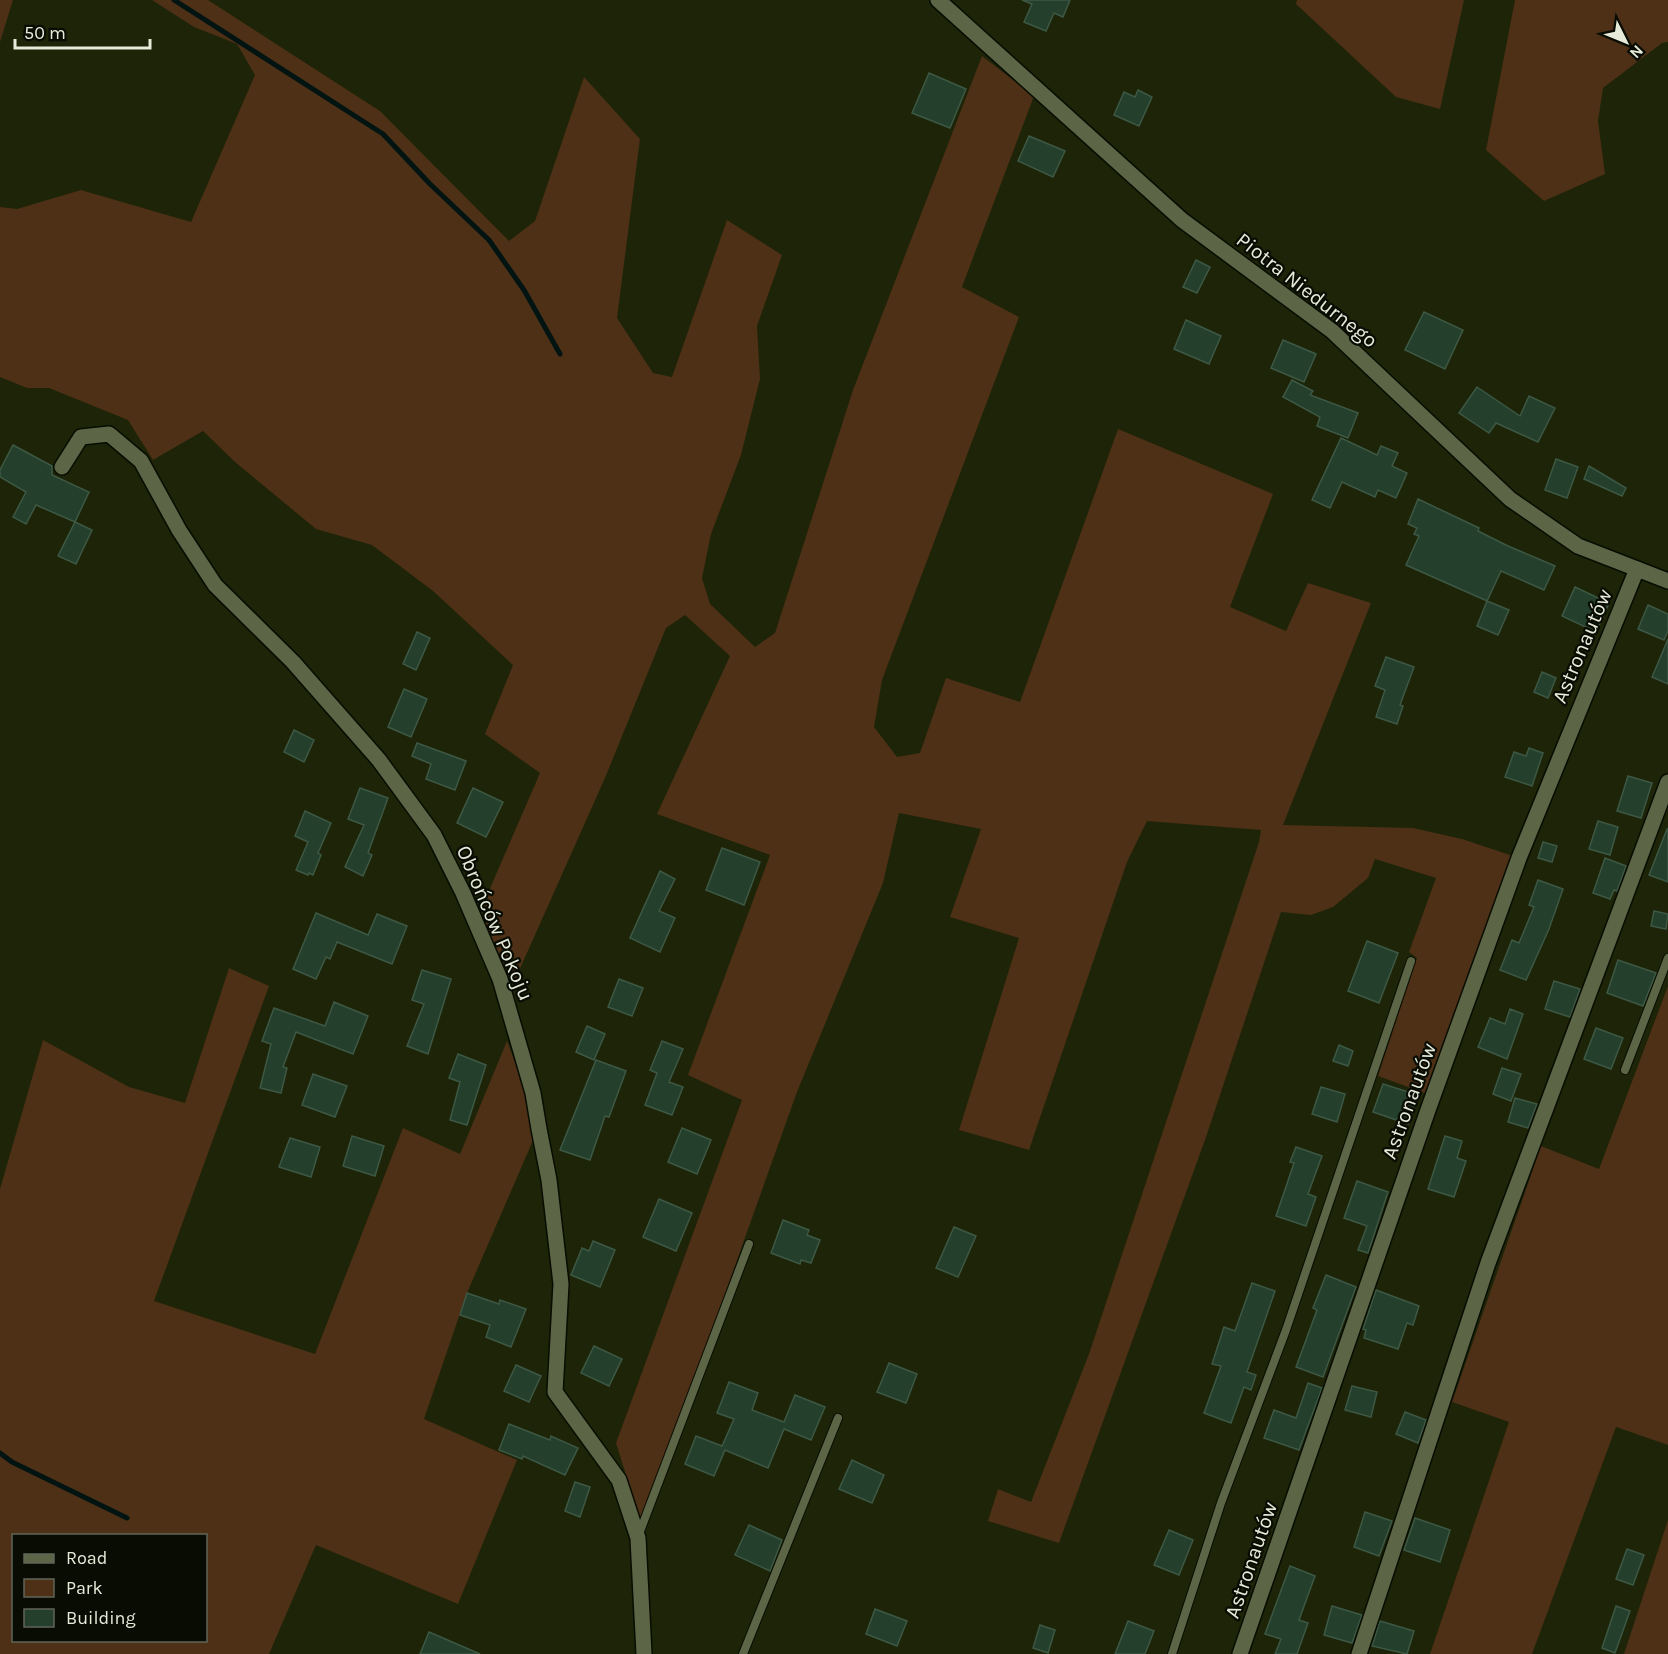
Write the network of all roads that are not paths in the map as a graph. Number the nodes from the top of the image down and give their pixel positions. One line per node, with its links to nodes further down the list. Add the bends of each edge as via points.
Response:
1 (938, 0): 3 (street, Piotra Niedurnego, via 1182,220 1332,331 1510,499 1578,546)
2 (62, 467): 11 (street, Obrońców Pokoju, via 81,437 109,434 141,461 178,530 215,585 293,662 365,743 434,835 500,979 533,1093 549,1180 561,1284 555,1392 620,1480)
3 (1637, 569): 4 (street, Piotra Niedurnego); 15 (street, Astronautów, via 1541,799 1428,1110)
4 (1668, 581)
5 (1668, 782): 16 (street, via 1488,1263)
6 (1668, 958): 8 (lane)
7 (1411, 961): 14 (lane)
8 (1626, 1070)
9 (749, 1244): 11 (lane)
10 (838, 1418): 13 (lane)
11 (638, 1538): 12 (street, Obrońców Pokoju)
12 (644, 1654)
13 (743, 1654)
14 (1172, 1654)
15 (1240, 1654)
16 (1359, 1654)

